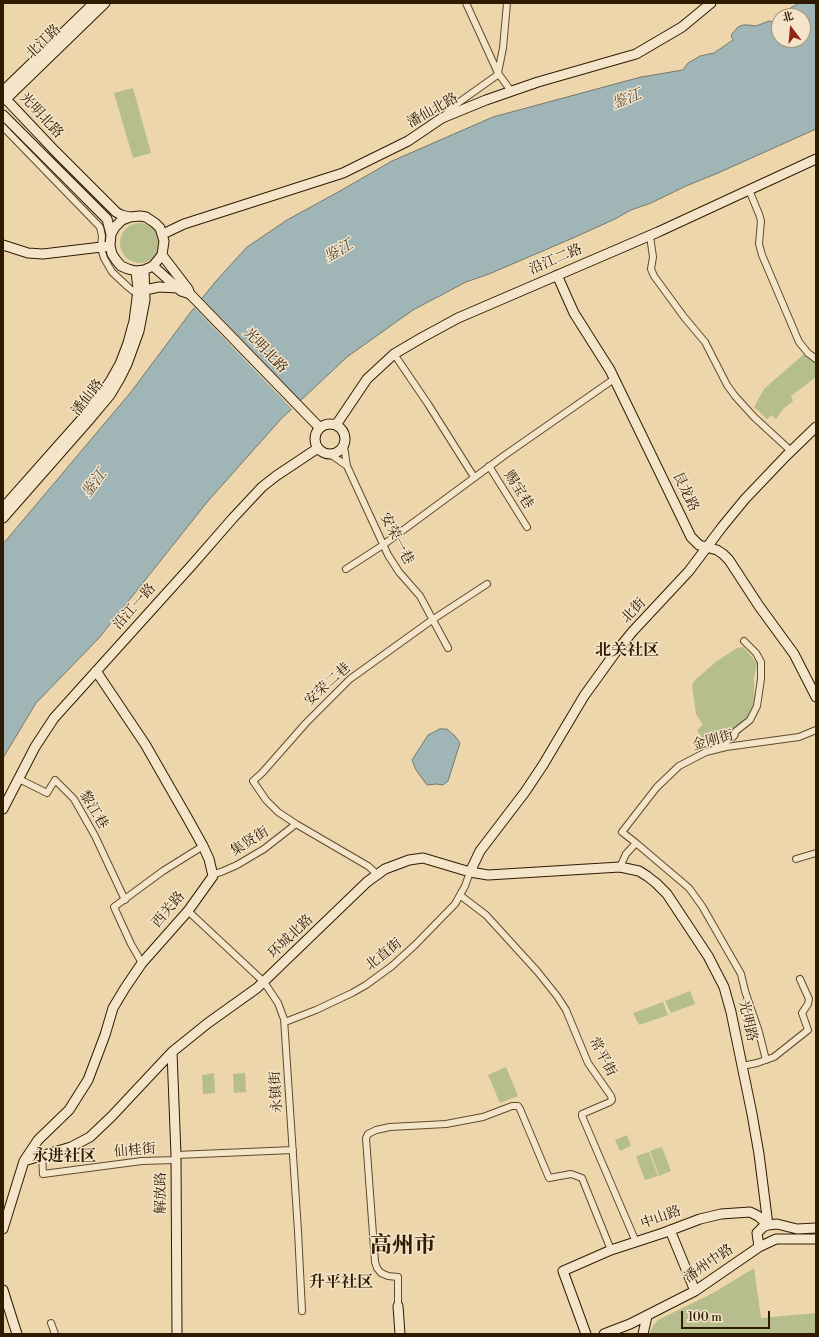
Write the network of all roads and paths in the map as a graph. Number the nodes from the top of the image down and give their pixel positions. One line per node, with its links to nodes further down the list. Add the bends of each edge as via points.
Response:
1 (94, 3): 8 (street, 北江路)
2 (105, 3): 8 (street, 北江路)
3 (466, 3): 6 (street)
4 (507, 3): 6 (street)
5 (711, 3): 7 (street, 潘仙北路, via 682,27 636,54)
6 (498, 73): 7 (street); 10 (street)
7 (511, 91): 10 (street, 潘仙北路)
8 (4, 96): 14 (street, 光明北路, via 116,212)
9 (3, 115): 15 (street, 光明北路, via 107,219)
10 (442, 118): 16 (street, 潘仙北路, via 408,141 343,173 184,224)
11 (3, 126): 19 (street, via 96,222 102,231)
12 (816, 159): 13 (street, 沿江二路)
13 (748, 190): 17 (street, 沿江二路); 27 (street, via 761,221 759,244 762,255 799,342)
14 (130, 217): 15 (street, via 122,220); 16 (street, 光明北路, via 140,216 151,220)
15 (111, 234): 19 (street, 光明北路)
16 (163, 234): 20 (street)
17 (650, 236): 22 (street, 沿江二路); 34 (street, via 653,257 651,269 654,276 705,342 735,396)
18 (3, 246): 19 (street, via 43,254)
19 (106, 247): 21 (street, 光明北路, via 121,266 128,269); 24 (street, via 104,258 112,272 128,287)
20 (162, 255): 21 (street, via 158,261); 25 (street, 光明北路)
21 (144, 269): 23 (street, 光明北路); 24 (street, 潘仙路)
22 (557, 275): 26 (street, 沿江二路, via 458,318); 28 (street, 艮龙路, via 571,309)
23 (178, 288): 24 (street, via 159,287); 25 (street, 光明北路)
24 (142, 290): 39 (street, 潘仙路, via 128,343 111,380 88,412); 40 (street, 潘仙路, via 143,312 139,331 127,364 110,395)
25 (190, 294): 31 (street, 光明北路)
26 (394, 354): 29 (street, 沿江二路, via 367,379); 38 (street)
27 (816, 359)
28 (614, 379): 37 (street); 43 (street, 艮龙路, via 689,533 699,545)
29 (336, 425): 31 (street, via 327,424); 32 (street, via 345,436)
30 (816, 427): 34 (street, 北街)
31 (320, 428): 33 (street, via 315,435)
32 (344, 446): 35 (street, via 338,452); 36 (street)
33 (318, 448): 35 (street); 49 (street, 沿江一路, via 262,487)
34 (791, 451): 43 (street, 北街, via 745,499)
35 (330, 454): 36 (street)
36 (347, 466): 42 (street, 安荣一巷)
37 (489, 466): 38 (street); 41 (street, 赐宝巷)
38 (474, 477): 42 (street)
39 (3, 508)
40 (3, 518)
41 (527, 527)
42 (383, 545): 44 (street); 46 (street, 安荣一巷, via 394,564 420,596)
43 (706, 548): 50 (street, 艮龙路, via 717,550 729,560 794,654); 62 (street, 北街, via 689,571 607,663 525,792 480,851)
44 (346, 569)
45 (487, 584): 46 (street)
46 (432, 620): 48 (street, 安荣一巷); 54 (street, 安荣二巷, via 350,679)
47 (744, 640): 52 (street, via 761,662 762,679 757,706 750,720 736,731 734,736)
48 (448, 648)
49 (96, 672): 53 (street, 沿江一路, via 50,723); 58 (street, via 145,744)
50 (816, 697)
51 (816, 730): 52 (street, 金刚街, via 799,737)
52 (713, 750): 57 (street, 金刚街, via 689,760 672,771 657,787 622,832)
53 (19, 779): 55 (street, 沿江一路); 66 (street, 黎江巷, via 47,793 55,780 74,799 95,836)
54 (253, 781): 56 (street, 集贤街, via 274,808)
55 (3, 809)
56 (296, 824): 63 (street, 集贤街, via 264,849 237,865); 64 (street, 集贤街, via 368,866)
57 (636, 843): 61 (street); 73 (street, via 689,888 702,906 742,976)
58 (203, 846): 63 (street); 66 (street, via 163,871)
59 (816, 854): 60 (street)
60 (796, 859)
61 (620, 866): 62 (street, 环城北路, via 495,876); 74 (street, 光明路, via 639,871 667,894 708,956 728,999)
62 (470, 872): 64 (street, 环城北路, via 423,858 396,864); 65 (street, 北直街)
63 (213, 874): 67 (street, 西关路)
64 (377, 874): 70 (street, 环城北路)
65 (461, 896): 71 (street, 北直街, via 407,953 379,976 352,993); 84 (street, 常平街, via 486,915 557,996 567,1012 588,1063 612,1097 610,1102 582,1116)
66 (125, 900): 68 (street, via 113,908)
67 (188, 911): 68 (street, 西关路); 70 (street, 永镇街)
68 (142, 963): 78 (street, 西关路, via 113,1008 88,1080 69,1110 38,1140)
69 (800, 979): 73 (street, via 809,999 802,1013 808,1030 778,1055)
70 (264, 982): 71 (street, 永镇街, via 278,1003); 72 (street, 环城北路)
71 (285, 1022): 75 (street, 永镇街)
72 (172, 1052): 76 (street, 环城北路, via 99,1130 71,1147); 77 (street, 解放路)
73 (766, 1060): 74 (street)
74 (742, 1066): 79 (street, 光明路, via 759,1154)
75 (293, 1150): 77 (street, 仙桂街); 90 (street, 永镇街)
76 (42, 1156): 77 (street, 仙桂街, via 43,1174); 78 (street, 环城北路)
77 (176, 1158): 95 (street, 解放路)
78 (24, 1161): 81 (street, 西关路)
79 (768, 1225): 80 (street, via 777,1224 797,1229); 82 (street, 中山路, via 750,1212 741,1212 707,1217); 85 (street, via 757,1233)
80 (816, 1228)
81 (3, 1229)
82 (670, 1230): 84 (street, 中山路); 88 (street)
83 (816, 1239): 85 (street, via 776,1239)
84 (636, 1242): 86 (street, 中山路)
85 (759, 1247): 88 (street, 潘州中路)
86 (611, 1250): 89 (street, via 582,1178 571,1174 548,1177 518,1106 446,1124 382,1128 371,1132 366,1138 375,1257 381,1273 398,1278); 97 (street, 中山路, via 563,1271)
87 (3, 1290): 93 (street)
88 (695, 1291): 91 (street, 潘州中路)
89 (398, 1306): 96 (street)
90 (302, 1311)
91 (647, 1316): 98 (street, 潘州中路); 99 (street)
92 (51, 1323): 94 (street)
93 (17, 1334)
94 (55, 1334)
95 (177, 1334)
96 (400, 1334)
97 (586, 1334)
98 (604, 1334)
99 (643, 1334)

